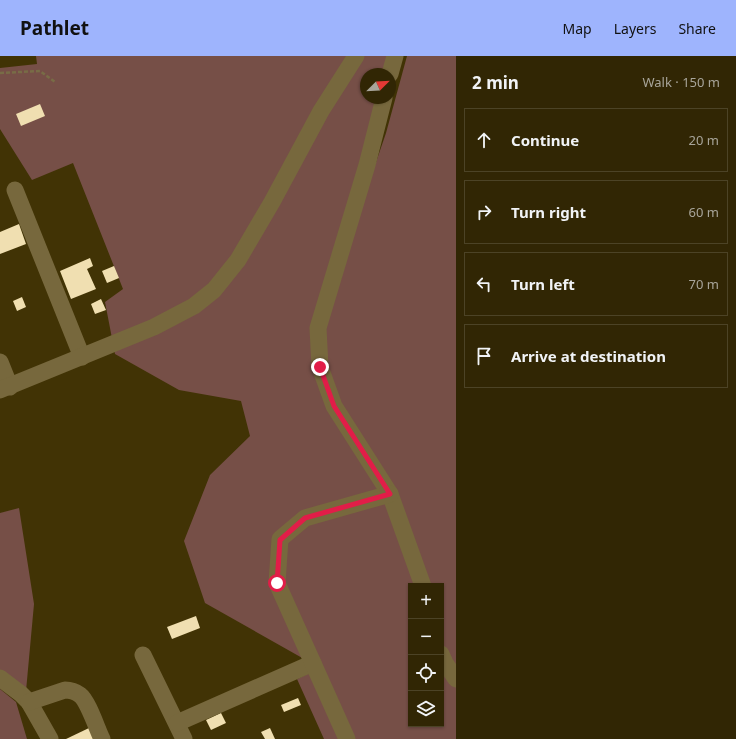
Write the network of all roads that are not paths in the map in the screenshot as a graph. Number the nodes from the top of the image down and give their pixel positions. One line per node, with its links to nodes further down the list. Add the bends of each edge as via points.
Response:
1 (356, 56): 6 (street, via 321,111 238,260 214,290 194,306 154,327)
2 (395, 56): 3 (street)
3 (392, 68)
4 (382, 104): 9 (street, via 318,328 320,367 334,406)
5 (15, 190): 6 (street)
6 (82, 357): 8 (street)
7 (0, 362): 8 (street)
8 (5, 388)
9 (390, 494): 10 (street); 13 (street, via 305,518 280,540 277,583)
10 (422, 583)
11 (143, 655): 17 (street)
12 (441, 655): 15 (street)
13 (313, 662): 17 (street); 18 (street)
14 (0, 678): 16 (street)
15 (456, 679)
16 (29, 702): 19 (street); 20 (street, via 71,690 85,700)
17 (177, 723): 21 (street)
18 (341, 737)
19 (50, 739)
20 (102, 739)
21 (184, 739)

